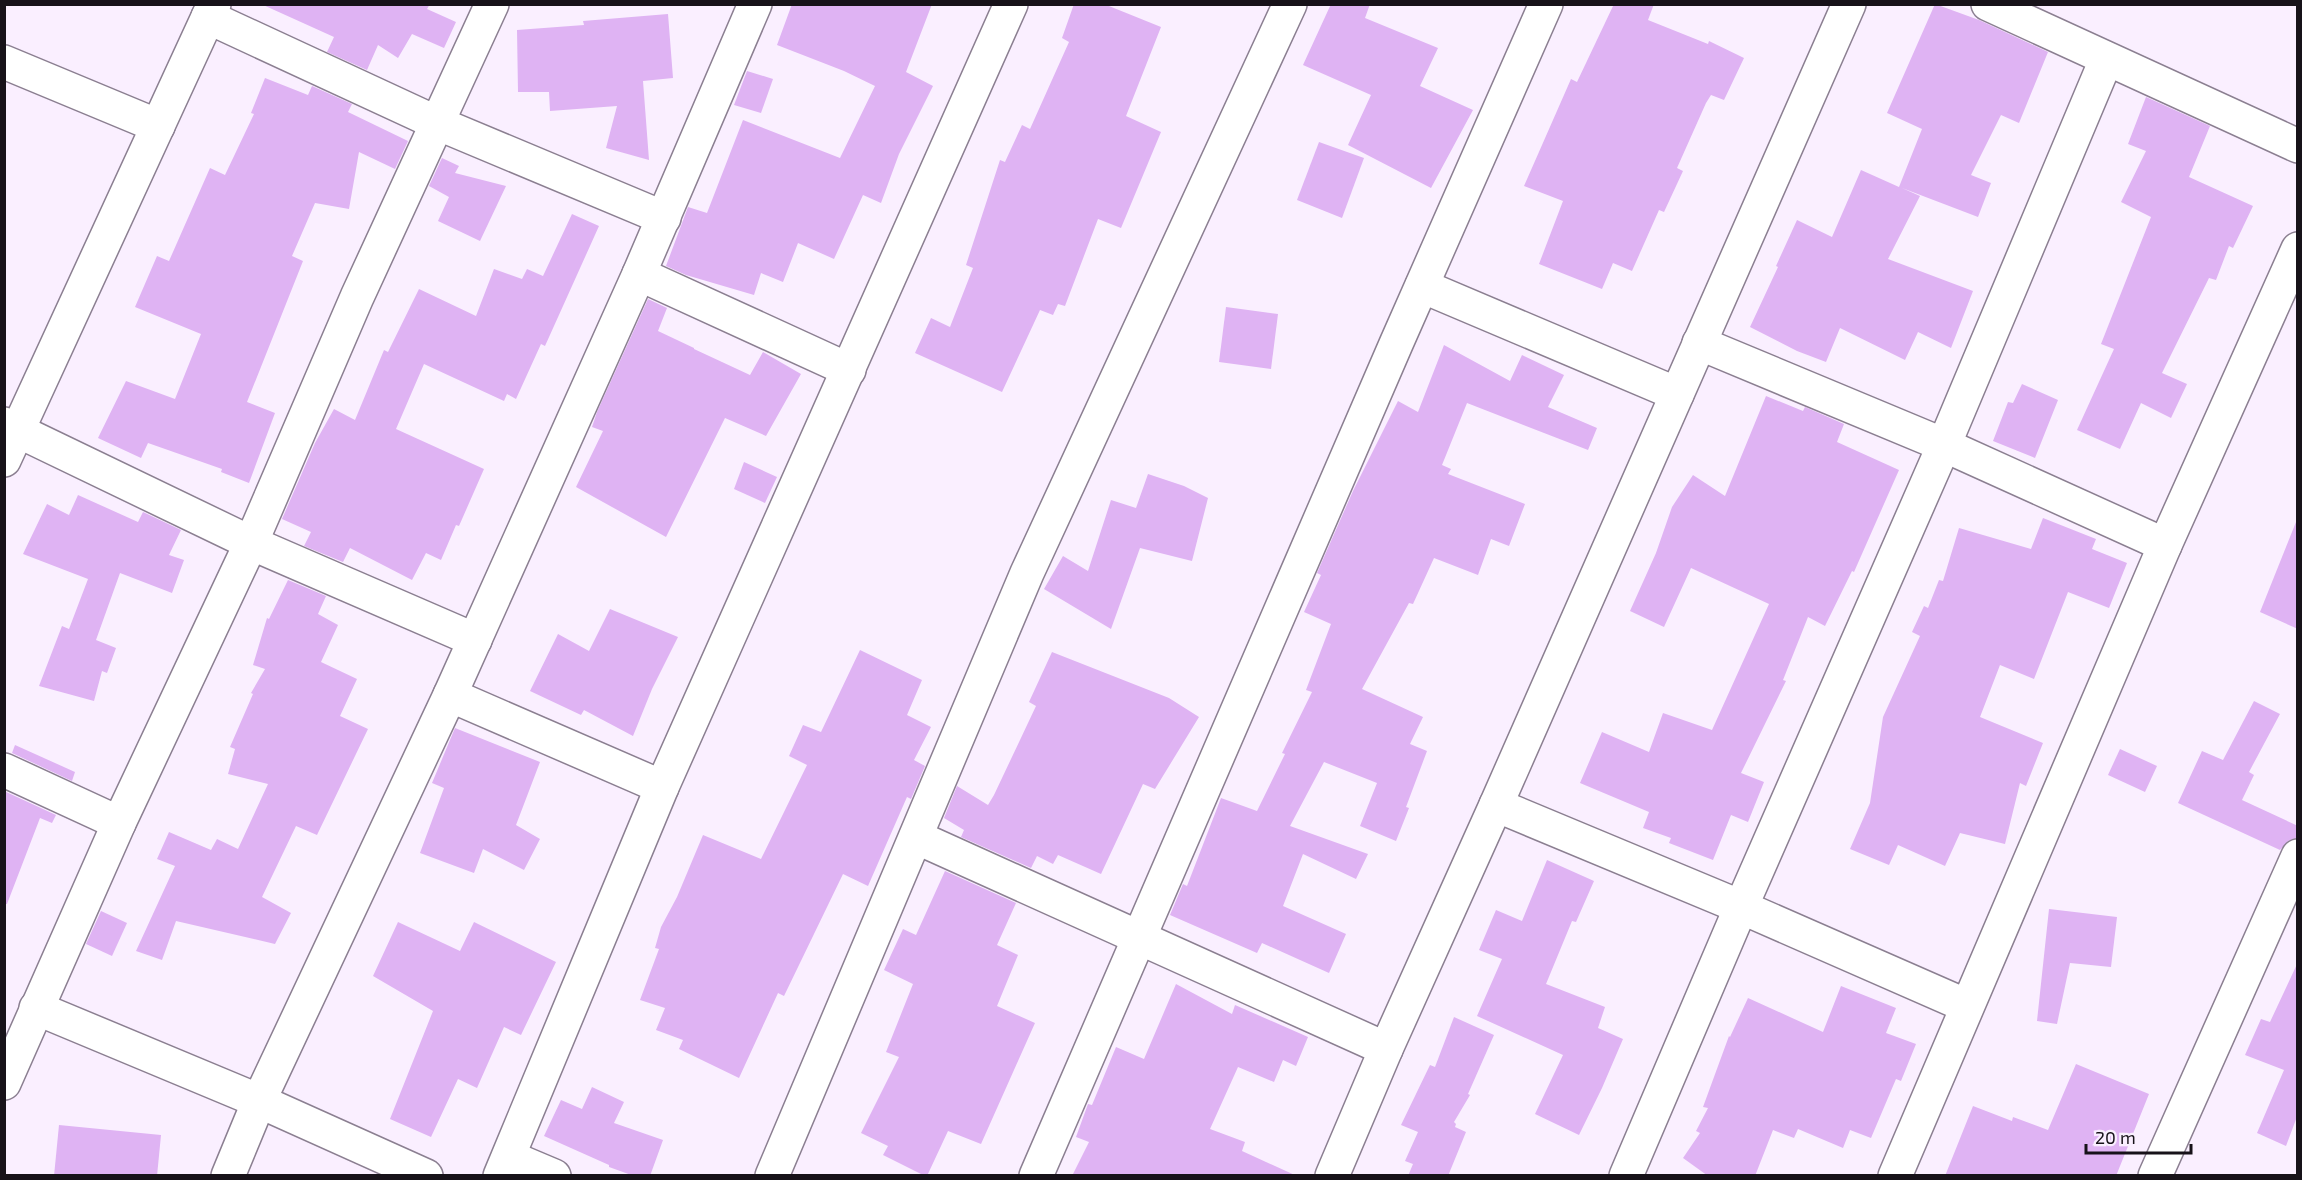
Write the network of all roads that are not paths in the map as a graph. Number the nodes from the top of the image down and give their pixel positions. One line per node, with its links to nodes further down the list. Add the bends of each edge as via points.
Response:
1 (492, 4): 11 (street)
2 (755, 4): 14 (street)
3 (1011, 4): 19 (street)
4 (1290, 4): 32 (street, via 1027,573)
5 (1546, 4): 17 (street)
6 (1849, 4): 18 (street)
7 (1988, 4): 9 (street)
8 (211, 11): 11 (street); 12 (street)
9 (2106, 60): 13 (street); 22 (street)
10 (4, 62): 12 (street)
11 (437, 123): 14 (street); 24 (street)
12 (158, 126): 21 (street)
13 (2298, 146)
14 (664, 218): 16 (street)
15 (2298, 249): 25 (street)
16 (639, 274): 19 (street); 26 (street)
17 (1422, 286): 20 (street); 35 (street)
18 (1699, 343): 20 (street); 22 (street)
19 (849, 370): 29 (street)
20 (1677, 394): 30 (street)
21 (11, 427): 23 (street); 24 (street)
22 (1944, 445): 25 (street); 34 (street)
23 (4, 460)
24 (251, 543): 26 (street); 31 (street)
25 (2165, 545): 36 (street)
26 (475, 640): 27 (street)
27 (450, 695): 29 (street); 40 (street)
28 (4, 770): 31 (street)
29 (662, 787): 41 (street)
30 (1496, 805): 34 (street); 38 (street)
31 (119, 823): 37 (street)
32 (916, 837): 35 (street); 45 (street)
33 (2295, 871): 50 (street)
34 (1740, 907): 36 (street); 48 (street)
35 (1140, 938): 38 (street); 46 (street)
36 (1966, 1006): 49 (street)
37 (36, 1008): 39 (street); 40 (street)
38 (1386, 1049): 47 (street)
39 (4, 1083)
40 (259, 1101): 42 (street); 43 (street)
41 (505, 1166): 44 (street)
42 (228, 1176)
43 (426, 1176)
44 (554, 1176)
45 (772, 1176)
46 (1036, 1176)
47 (1332, 1176)
48 (1626, 1176)
49 (1895, 1176)
50 (2155, 1176)

